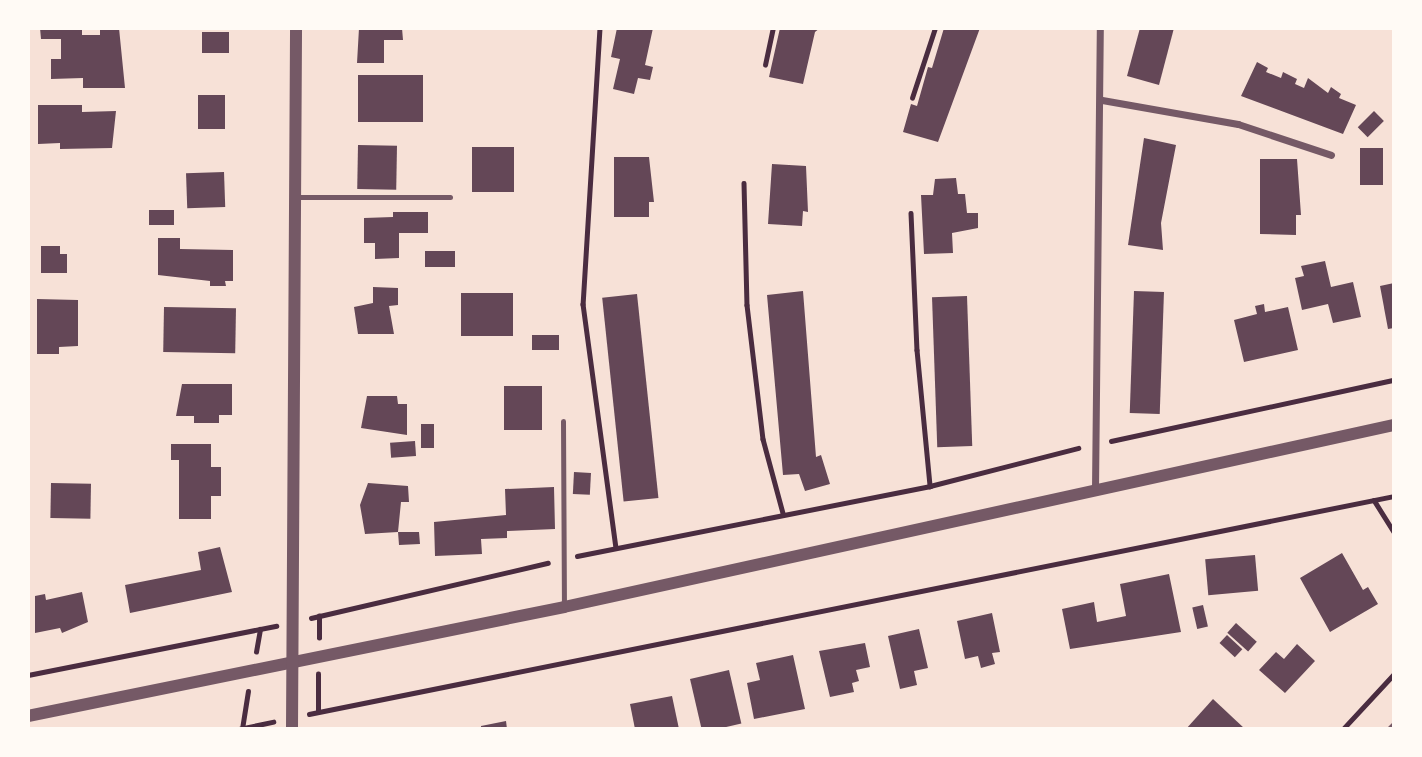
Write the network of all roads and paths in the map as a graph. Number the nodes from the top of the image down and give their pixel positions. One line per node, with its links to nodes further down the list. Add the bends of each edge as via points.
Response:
1 (296, 28): 11 (street)
2 (600, 28): 24 (path, via 583,304)
3 (774, 28): 6 (path)
4 (935, 28): 7 (path)
5 (1099, 29): 8 (street)
6 (765, 65)
7 (912, 99)
8 (1102, 100): 9 (street, via 1238,124); 17 (street)
9 (1331, 155)
10 (744, 183): 22 (path, via 747,305 763,439)
11 (296, 197): 12 (lane); 27 (street)
12 (450, 197)
13 (911, 213): 18 (path, via 917,350)
14 (1394, 380): 17 (path)
15 (563, 421): 25 (lane)
16 (1394, 425): 19 (street)
17 (1096, 444): 18 (path); 19 (street)
18 (930, 486): 22 (path)
19 (1095, 489): 26 (street)
20 (1394, 496): 21 (path)
21 (1374, 500): 23 (path); 32 (path)
22 (783, 513): 24 (path)
23 (1394, 533)
24 (616, 548): 25 (path)
25 (563, 560): 26 (lane); 27 (path)
26 (564, 607): 28 (street)
27 (294, 622): 28 (street); 30 (path)
28 (292, 663): 31 (street); 32 (street)
29 (1394, 674): 35 (path)
30 (28, 675)
31 (28, 716)
32 (292, 723): 34 (path)
33 (1394, 725): 36 (street)
34 (239, 729)
35 (1343, 729)
36 (1390, 729)

